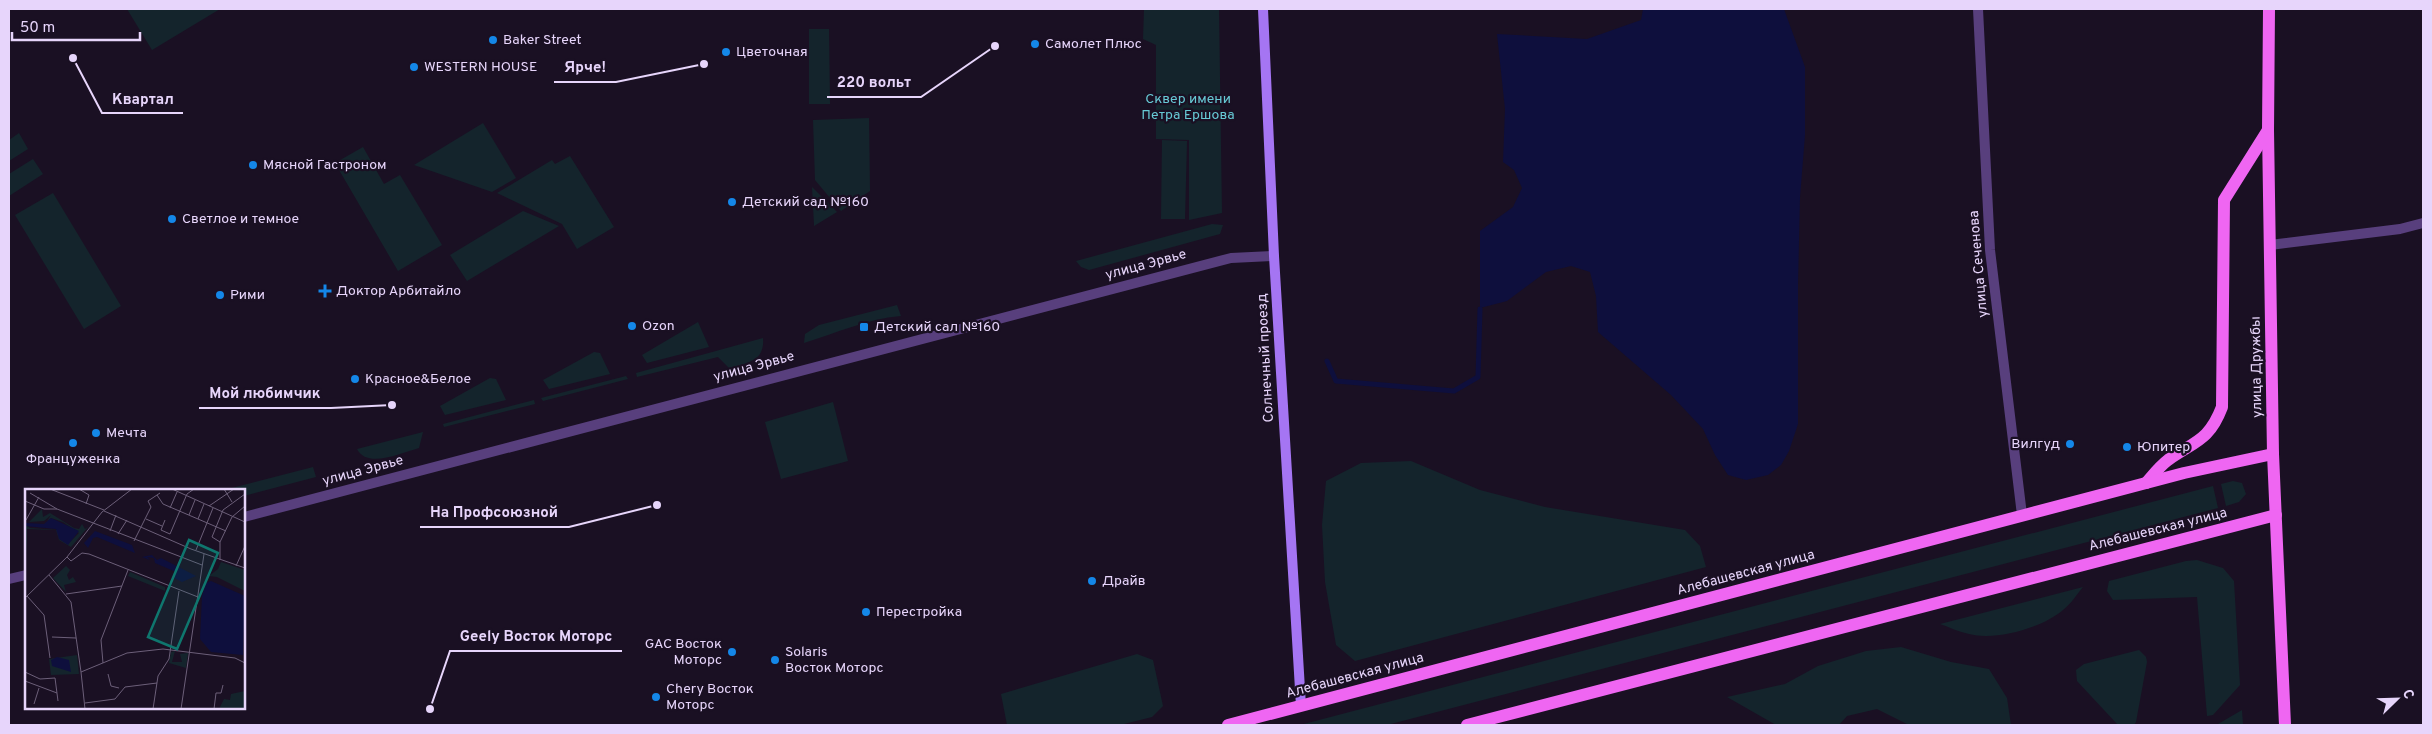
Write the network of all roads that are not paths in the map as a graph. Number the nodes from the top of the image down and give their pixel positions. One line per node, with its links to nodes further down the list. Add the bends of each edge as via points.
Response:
1 (1263, 9): 7 (street, Солнечный проезд)
2 (1978, 9): 10 (street, улица Сеченова, via 1990,250)
3 (2269, 9): 4 (main road, улица Дружбы)
4 (2268, 130): 6 (main road, улица Дружбы); 9 (main road, via 2224,200 2222,407 2215,425 2201,440 2167,461)
5 (2423, 223): 6 (street, via 2400,229)
6 (2270, 245): 8 (main road, улица Дружбы)
7 (1274, 256): 12 (street, улица Эрвье, via 1231,258); 15 (street, Солнечный проезд)
8 (2273, 454): 9 (main road, Алебашевская улица); 11 (main road, улица Дружбы)
9 (2146, 483): 10 (main road, Алебашевская улица)
10 (2022, 515): 15 (main road, Алебашевская улица)
11 (2276, 515): 17 (main road, Алебашевская улица); 18 (main road, улица Дружбы)
12 (245, 516)
13 (25, 575): 14 (street)
14 (9, 579)
15 (1301, 706): 16 (main road, Алебашевская улица)
16 (1228, 725)
17 (1466, 725)
18 (2285, 725)

